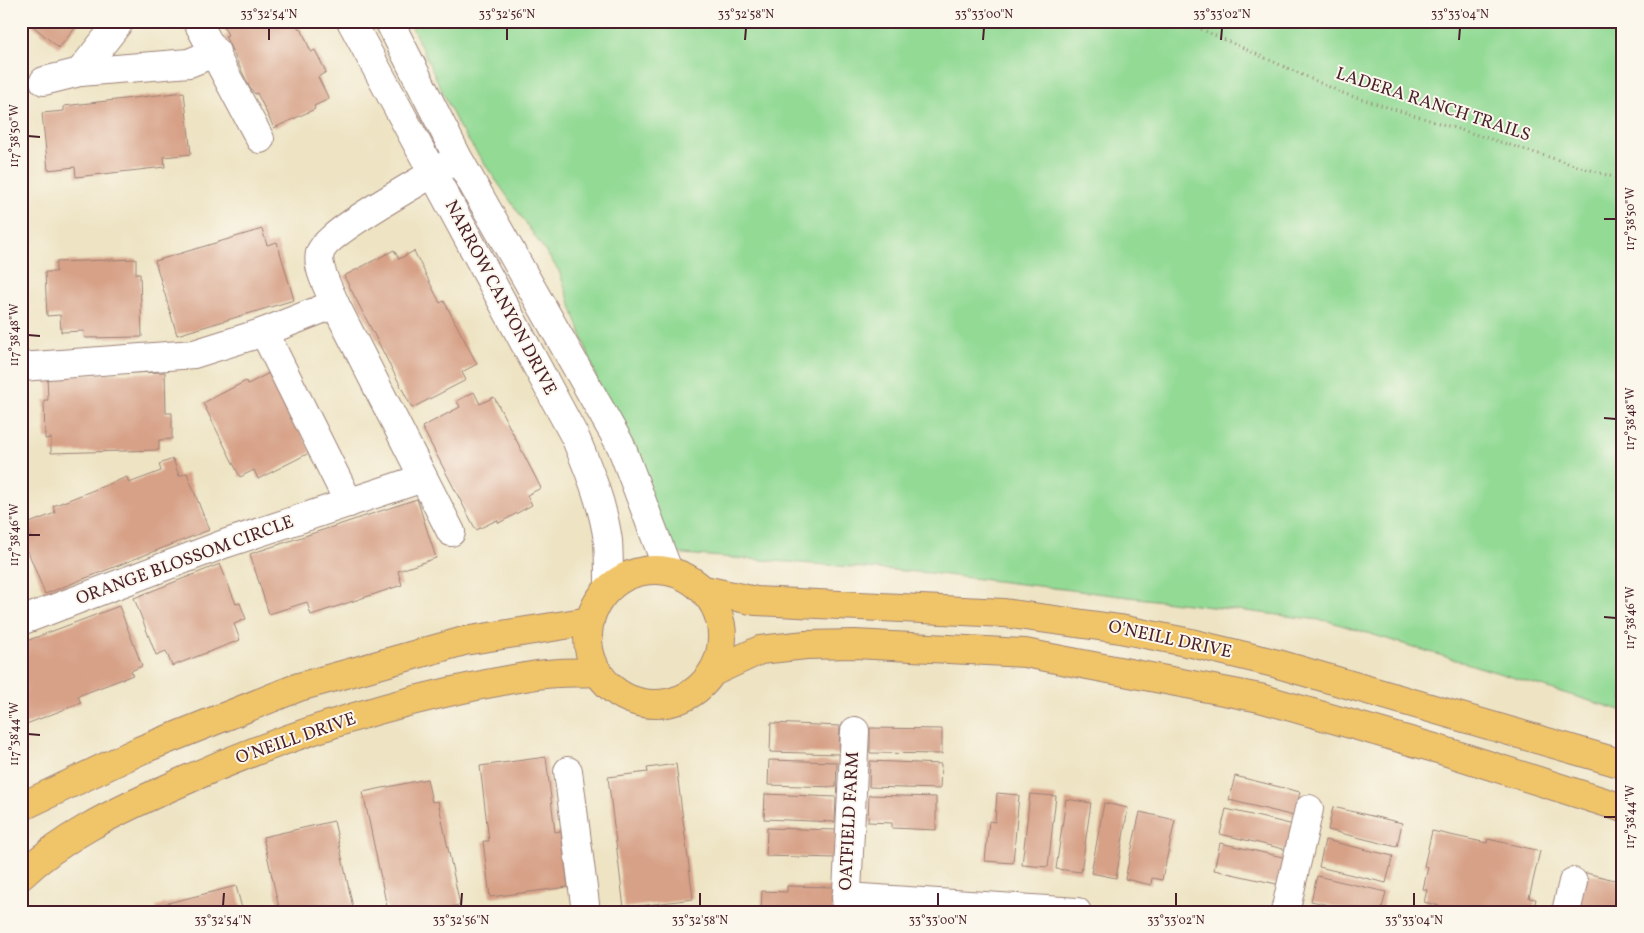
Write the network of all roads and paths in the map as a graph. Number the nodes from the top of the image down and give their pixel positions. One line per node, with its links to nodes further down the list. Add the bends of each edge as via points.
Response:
1 (120, 21): 7 (street)
2 (197, 21): 6 (street)
3 (351, 21): 11 (street, NARROW CANYON DRIVE)
4 (389, 21): 10 (street, NARROW CANYON DRIVE)
5 (1183, 21): 12 (path, LADERA RANCH TRAILS, via 1345,94)
6 (216, 52): 7 (street, via 189,63); 9 (street)
7 (80, 72): 8 (street)
8 (44, 81)
9 (260, 139)
10 (458, 158): 11 (street); 19 (street, NARROW CANYON DRIVE, via 621,446)
11 (433, 174): 13 (street, via 364,215 326,244 320,254 320,265); 20 (street, NARROW CANYON DRIVE, via 575,437 593,480 605,522)
12 (1623, 180)
13 (335, 304): 14 (street); 16 (street)
14 (264, 332): 15 (street, via 194,354); 17 (street)
15 (21, 367)
16 (423, 478): 17 (street, ORANGE BLOSSOM CIRCLE); 18 (street)
17 (349, 503): 22 (street, ORANGE BLOSSOM CIRCLE, via 224,544)
18 (451, 532)
19 (668, 570): 20 (main road, O'NEILL DRIVE, via 633,574); 21 (main road, O'NEILL DRIVE, via 688,577)
20 (609, 588): 23 (main road, O'NEILL DRIVE, via 596,603)
21 (704, 590): 25 (main road, O'NEILL DRIVE, via 717,608 722,629 721,652); 27 (main road, O'NEILL DRIVE, via 756,601 1004,613 1120,629 1278,664)
22 (21, 621)
23 (590, 621): 24 (main road, O'NEILL DRIVE, via 587,638); 29 (main road, via 464,641 299,687 141,750)
24 (597, 672): 25 (main road, O'NEILL DRIVE, via 612,690 632,701 655,705 678,701 698,690); 32 (main road, O'NEILL DRIVE, via 538,675 431,696 299,734 118,811 42,856)
25 (713, 672): 30 (main road, O'NEILL DRIVE, via 760,650 806,645 855,644 1025,654 1260,698 1438,749)
26 (855, 731): 34 (street, OATFIELD FARM)
27 (1623, 764)
28 (568, 771): 35 (street)
29 (21, 808)
30 (1623, 808)
31 (1309, 809): 37 (street)
32 (21, 876)
33 (1573, 882): 38 (street)
34 (846, 904): 36 (street)
35 (586, 912)
36 (1077, 912)
37 (1285, 912)
38 (1566, 912)

